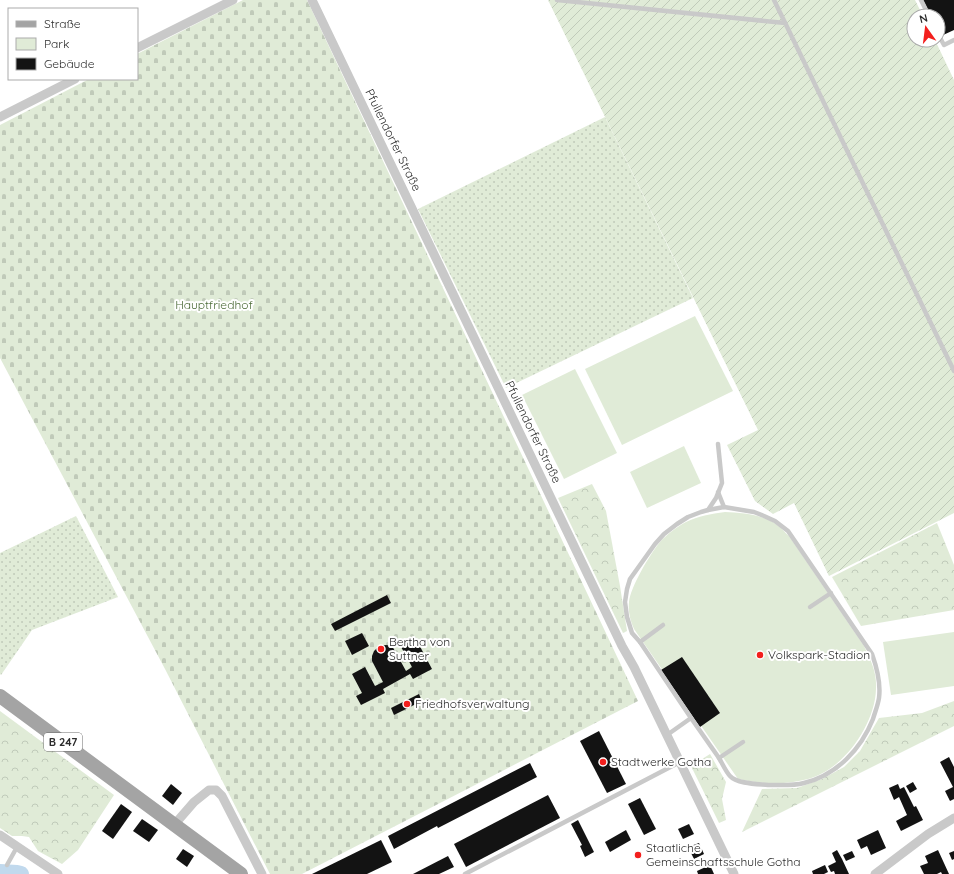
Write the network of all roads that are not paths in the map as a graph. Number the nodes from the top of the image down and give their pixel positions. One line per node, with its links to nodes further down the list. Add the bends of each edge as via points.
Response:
1 (233, 0): 6 (street)
2 (312, 0): 20 (street, Pfullendorfer Straße)
3 (557, 0): 5 (lane)
4 (774, 0): 5 (lane)
5 (785, 22): 9 (lane)
6 (138, 48)
7 (73, 80): 8 (street)
8 (0, 117)
9 (954, 371)
10 (718, 444): 11 (lane, via 722,483)
11 (718, 492): 12 (lane); 13 (lane)
12 (724, 507): 13 (lane); 14 (lane, via 754,512 775,521 788,531)
13 (708, 510): 17 (lane, via 688,517 664,534 650,549 630,579 625,602 627,617 632,633)
14 (831, 593): 15 (lane); 22 (lane, via 872,654 880,684 879,700 869,728 859,744 848,758 828,774 803,784 762,785 738,781 730,776)
15 (810, 607)
16 (663, 625): 17 (lane)
17 (640, 642): 19 (lane)
18 (0, 696): 25 (main road, B 247)
19 (691, 718): 20 (lane); 22 (lane)
20 (667, 736): 23 (street, Pfullendorfer Straße)
21 (743, 742): 22 (lane)
22 (719, 758)
23 (680, 762): 32 (lane); 33 (street, Pfullendorfer Straße)
24 (954, 818): 34 (street)
25 (174, 825): 30 (main road, B 247); 31 (street, via 208,790 216,790 222,796)
26 (0, 835): 27 (street)
27 (17, 847): 28 (lane); 29 (street)
28 (7, 865)
29 (58, 874)
30 (241, 874)
31 (262, 874)
32 (465, 874)
33 (734, 874)
34 (875, 874)

